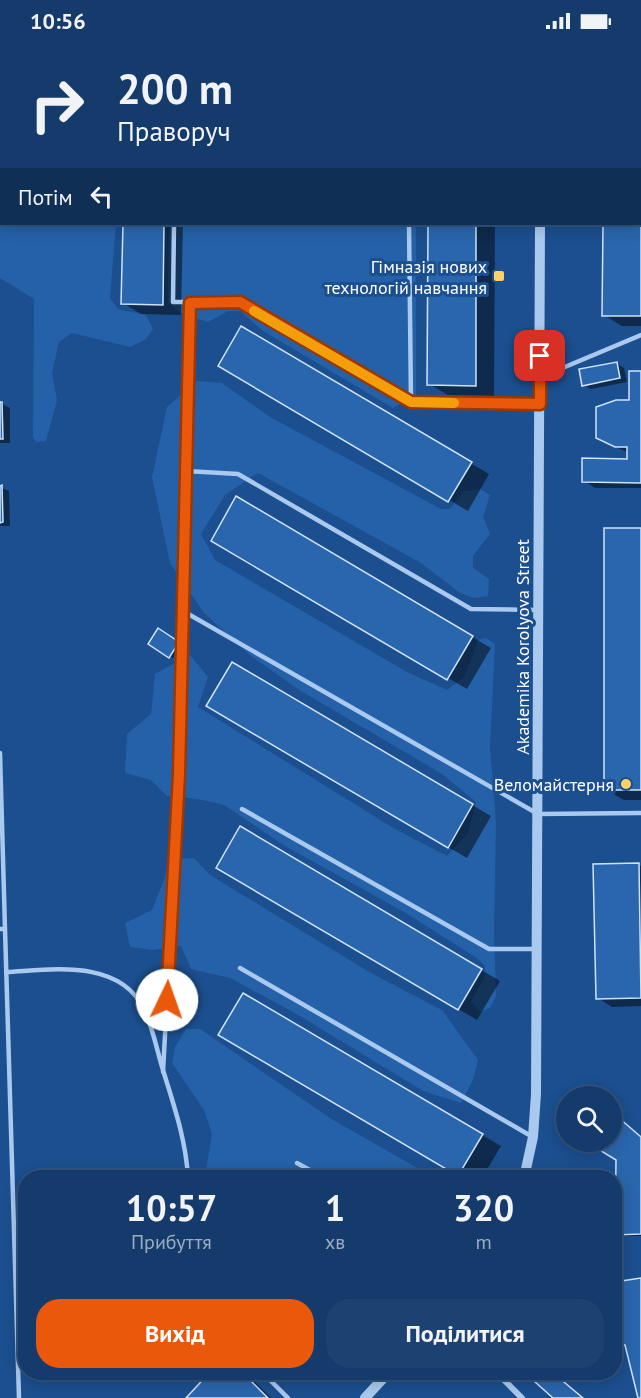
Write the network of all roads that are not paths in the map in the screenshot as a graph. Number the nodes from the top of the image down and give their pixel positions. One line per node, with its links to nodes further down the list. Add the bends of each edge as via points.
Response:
1 (174, 225): 4 (lane, via 173,303)
2 (409, 225): 7 (lane)
3 (540, 225): 6 (street, Akademika Korolyova Street)
4 (190, 303): 7 (lane, via 240,302); 9 (lane)
5 (641, 335): 6 (lane)
6 (540, 378): 8 (street, Akademika Korolyova Street)
7 (411, 402): 8 (lane)
8 (540, 404): 10 (street, Akademika Korolyova Street)
9 (186, 471): 10 (lane, via 238,474 471,609); 11 (lane)
10 (539, 610): 15 (street, Akademika Korolyova Street)
11 (183, 611): 15 (lane); 20 (lane)
12 (0, 753): 16 (lane)
13 (242, 809): 17 (lane, via 489,949)
14 (641, 813): 15 (lane)
15 (538, 814): 17 (street, Akademika Korolyova Street)
16 (3, 929): 19 (lane)
17 (537, 949): 21 (street, Akademika Korolyova Street)
18 (240, 968): 21 (lane)
19 (6, 972): 20 (lane, via 75,969 100,974 127,988 143,1008); 29 (lane)
20 (164, 1072): 23 (lane, via 186,1147)
21 (533, 1137): 25 (street, Akademika Korolyova Street)
22 (297, 1163): 24 (lane)
23 (187, 1170)
24 (310, 1170)
25 (527, 1170)
26 (270, 1380): 30 (lane)
27 (382, 1380): 31 (street)
28 (504, 1380): 32 (street)
29 (18, 1398)
30 (288, 1398)
31 (366, 1398)
32 (522, 1398)

